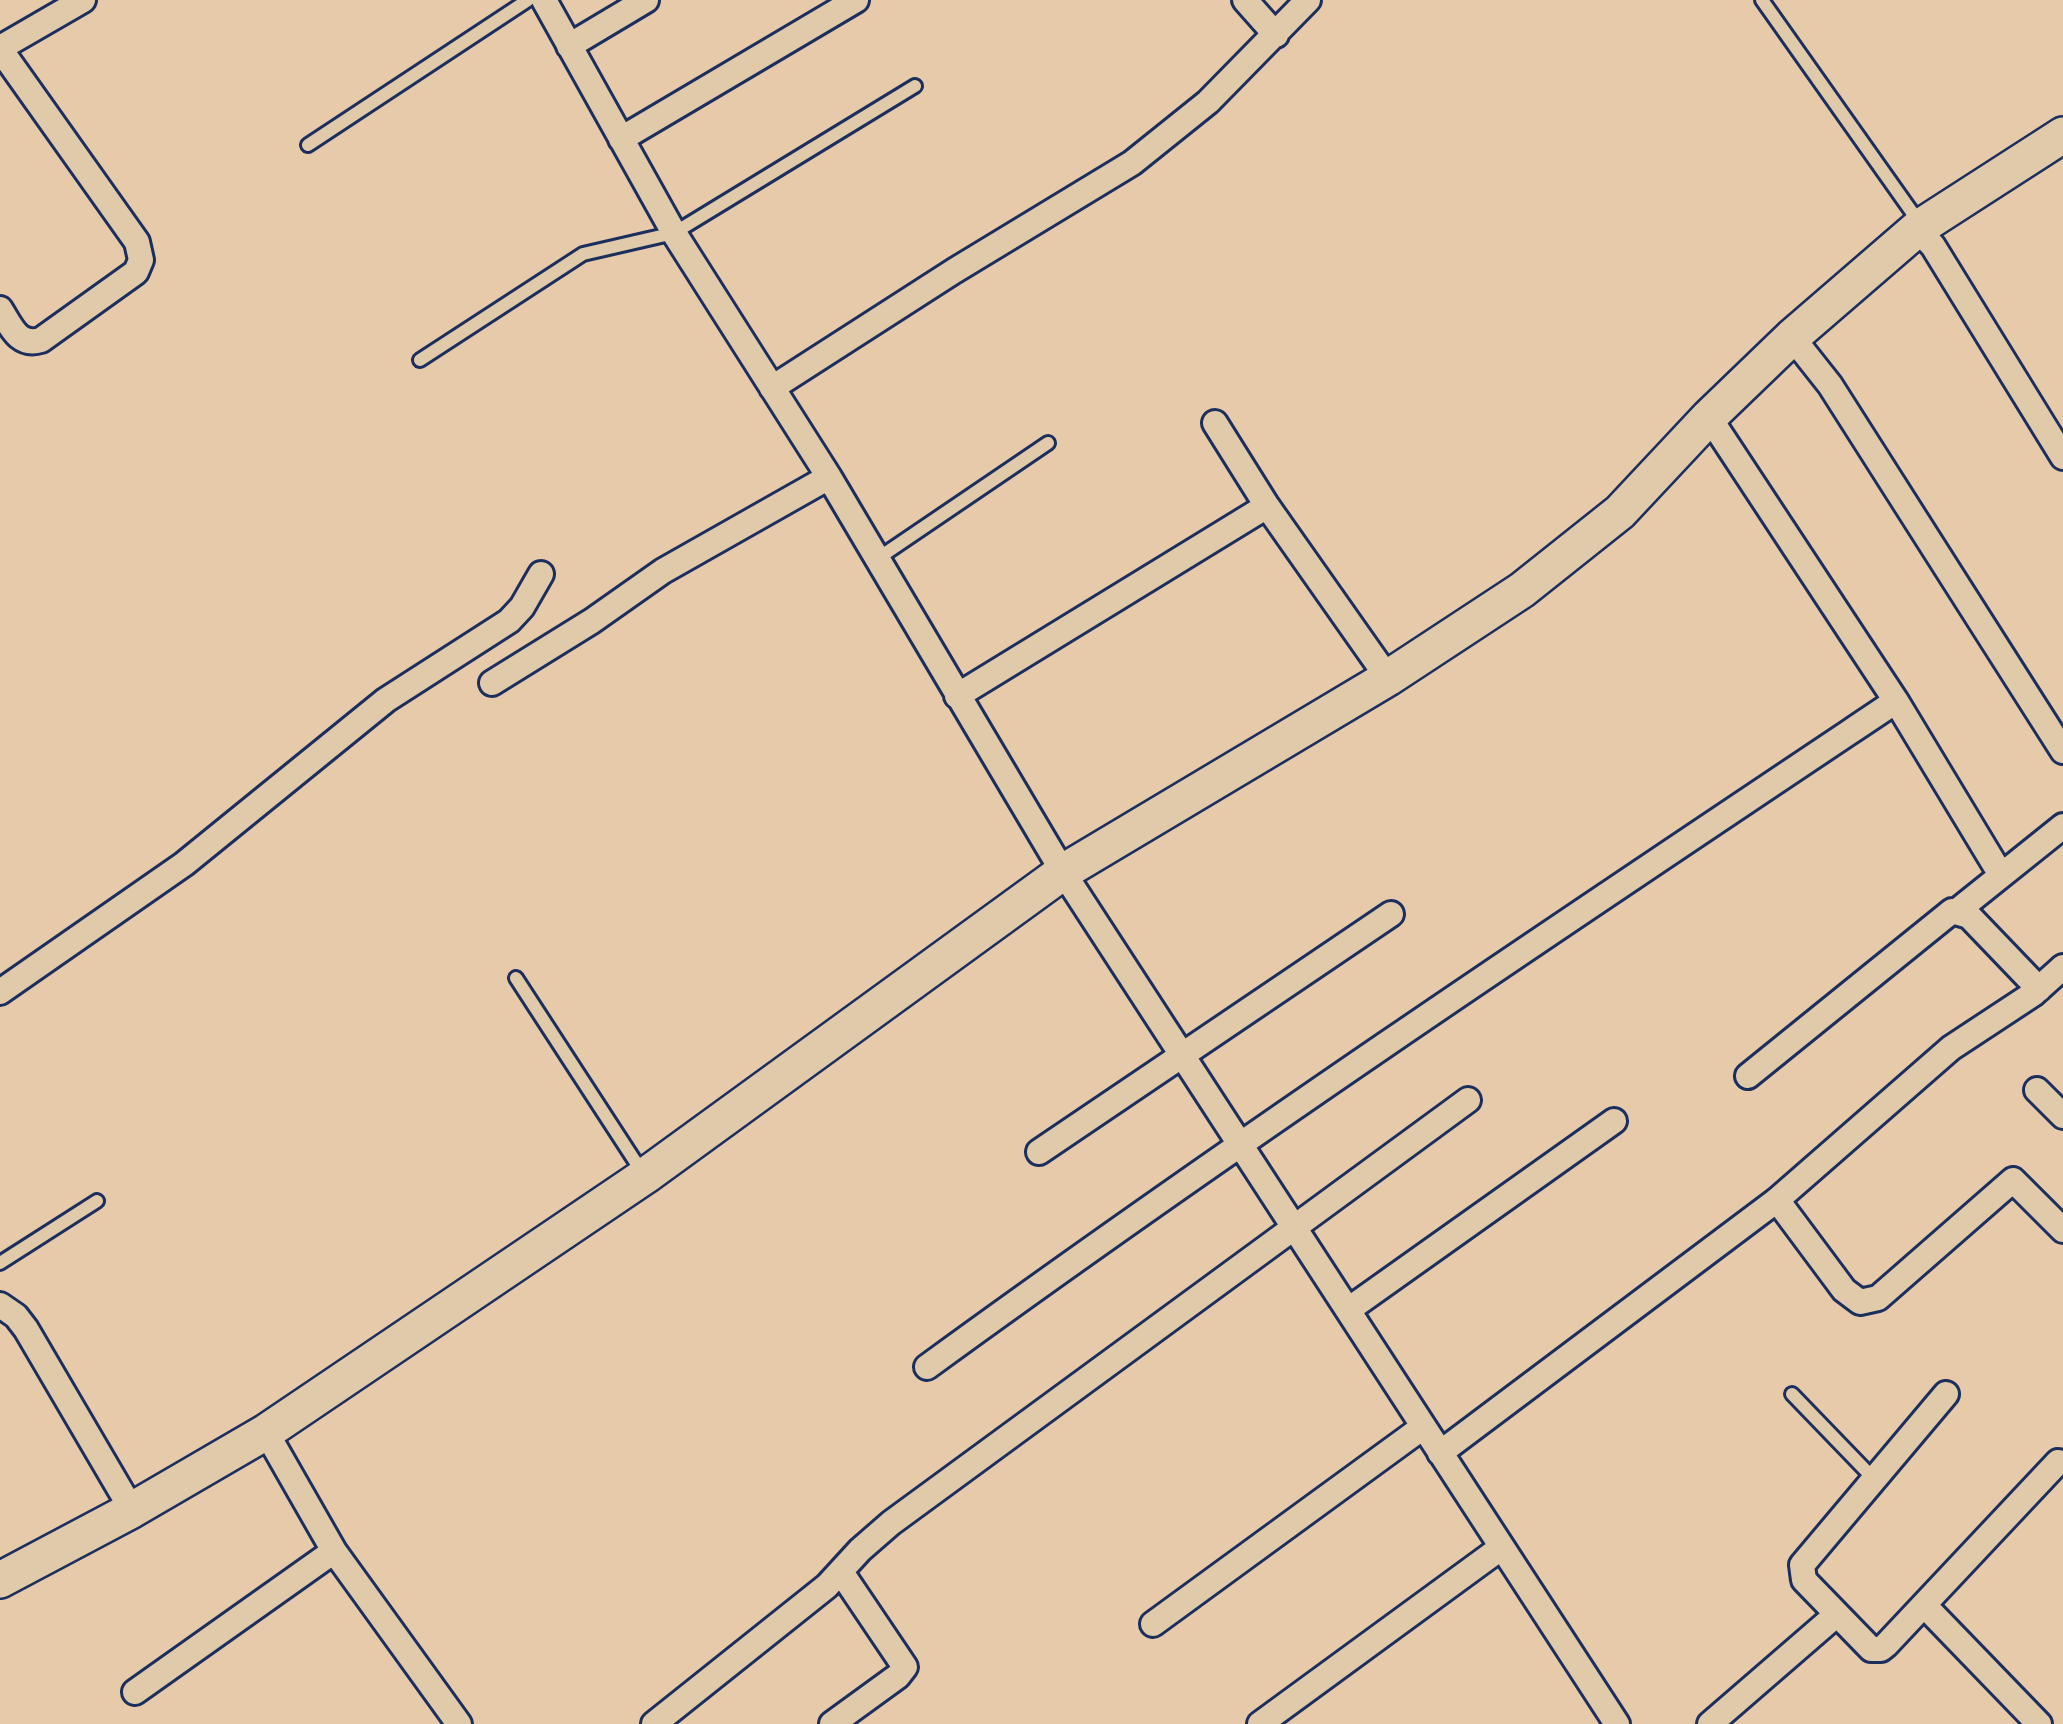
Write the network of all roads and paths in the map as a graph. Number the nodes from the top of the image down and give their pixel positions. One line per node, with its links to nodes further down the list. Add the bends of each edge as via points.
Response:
1 (83, 0): 11 (street)
2 (528, 0): 15 (lane)
3 (544, 0): 10 (street)
4 (646, 0): 10 (street)
5 (856, 0): 14 (street)
6 (1245, 0): 9 (street)
7 (1308, 0): 9 (street)
8 (1762, 0): 16 (lane)
9 (1276, 35): 21 (street, via 1180,127 1132,163)
10 (569, 46): 14 (street)
11 (0, 48): 18 (street, via 137,242 141,260 136,272 41,340 31,343 19,338)
12 (915, 86): 17 (lane)
13 (2063, 135): 16 (main road)
14 (621, 139): 17 (street)
15 (308, 145)
16 (1919, 228): 19 (main road); 25 (street)
17 (674, 233): 20 (lane, via 583,254); 21 (street)
18 (0, 309)
19 (1792, 337): 22 (main road); 34 (street, via 1830,385)
20 (420, 360)
21 (772, 388): 26 (street)
22 (1709, 417): 30 (main road, via 1620,512 1522,590); 33 (street)
23 (1215, 424): 27 (street)
24 (1048, 443): 28 (lane)
25 (2063, 457)
26 (829, 477): 28 (street); 31 (street, via 663,572)
27 (1267, 506): 30 (street); 32 (street)
28 (877, 559): 32 (street)
29 (541, 574): 43 (street, via 509,621 386,700 184,864)
30 (1388, 678): 36 (main road)
31 (492, 683)
32 (957, 696): 36 (street)
33 (1896, 701): 37 (street); 50 (street)
34 (2063, 751)
35 (2063, 826): 37 (street)
36 (1063, 872): 44 (street); 52 (main road)
37 (2001, 874): 38 (street)
38 (1957, 911): 42 (street, via 1969,916); 45 (street, via 1941,918)
39 (1391, 914): 44 (street)
40 (2063, 967): 42 (street)
41 (516, 978): 52 (lane)
42 (2039, 989): 53 (street, via 1951,1048)
43 (0, 992)
44 (1183, 1056): 50 (street); 51 (street)
45 (1748, 1076)
46 (2037, 1090): 48 (street)
47 (1468, 1100): 55 (street)
48 (2063, 1116)
49 (1614, 1121): 59 (street)
50 (1240, 1144): 55 (street); 60 (street)
51 (1039, 1152)
52 (645, 1177): 64 (main road)
53 (1777, 1200): 56 (street, via 1844,1290 1860,1303 1889,1290 2013,1180); 65 (street)
54 (97, 1201): 57 (lane)
55 (1293, 1226): 59 (street); 71 (street, via 891,1523)
56 (2063, 1230)
57 (0, 1263)
58 (0, 1305): 68 (street, via 26,1329)
59 (1348, 1310): 63 (street)
60 (927, 1367)
61 (1792, 1394): 67 (lane)
62 (1946, 1394): 67 (street)
63 (1423, 1427): 65 (street); 75 (street)
64 (266, 1432): 68 (main road); 70 (street)
65 (1440, 1453): 69 (street)
66 (2059, 1462): 73 (street)
67 (1874, 1479): 74 (street, via 1802,1565 1804,1580)
68 (132, 1510): 72 (main road)
69 (1502, 1547): 80 (street); 81 (street)
70 (334, 1551): 76 (street); 77 (street)
71 (841, 1572): 78 (street); 79 (street, via 905,1667)
72 (0, 1580)
73 (1924, 1605): 74 (street, via 1886,1645 1875,1650); 83 (street)
74 (1836, 1615): 82 (street)
75 (1153, 1624)
76 (135, 1692)
77 (459, 1724)
78 (654, 1724)
79 (832, 1724)
80 (1260, 1724)
81 (1617, 1724)
82 (1710, 1724)
83 (2039, 1724)

